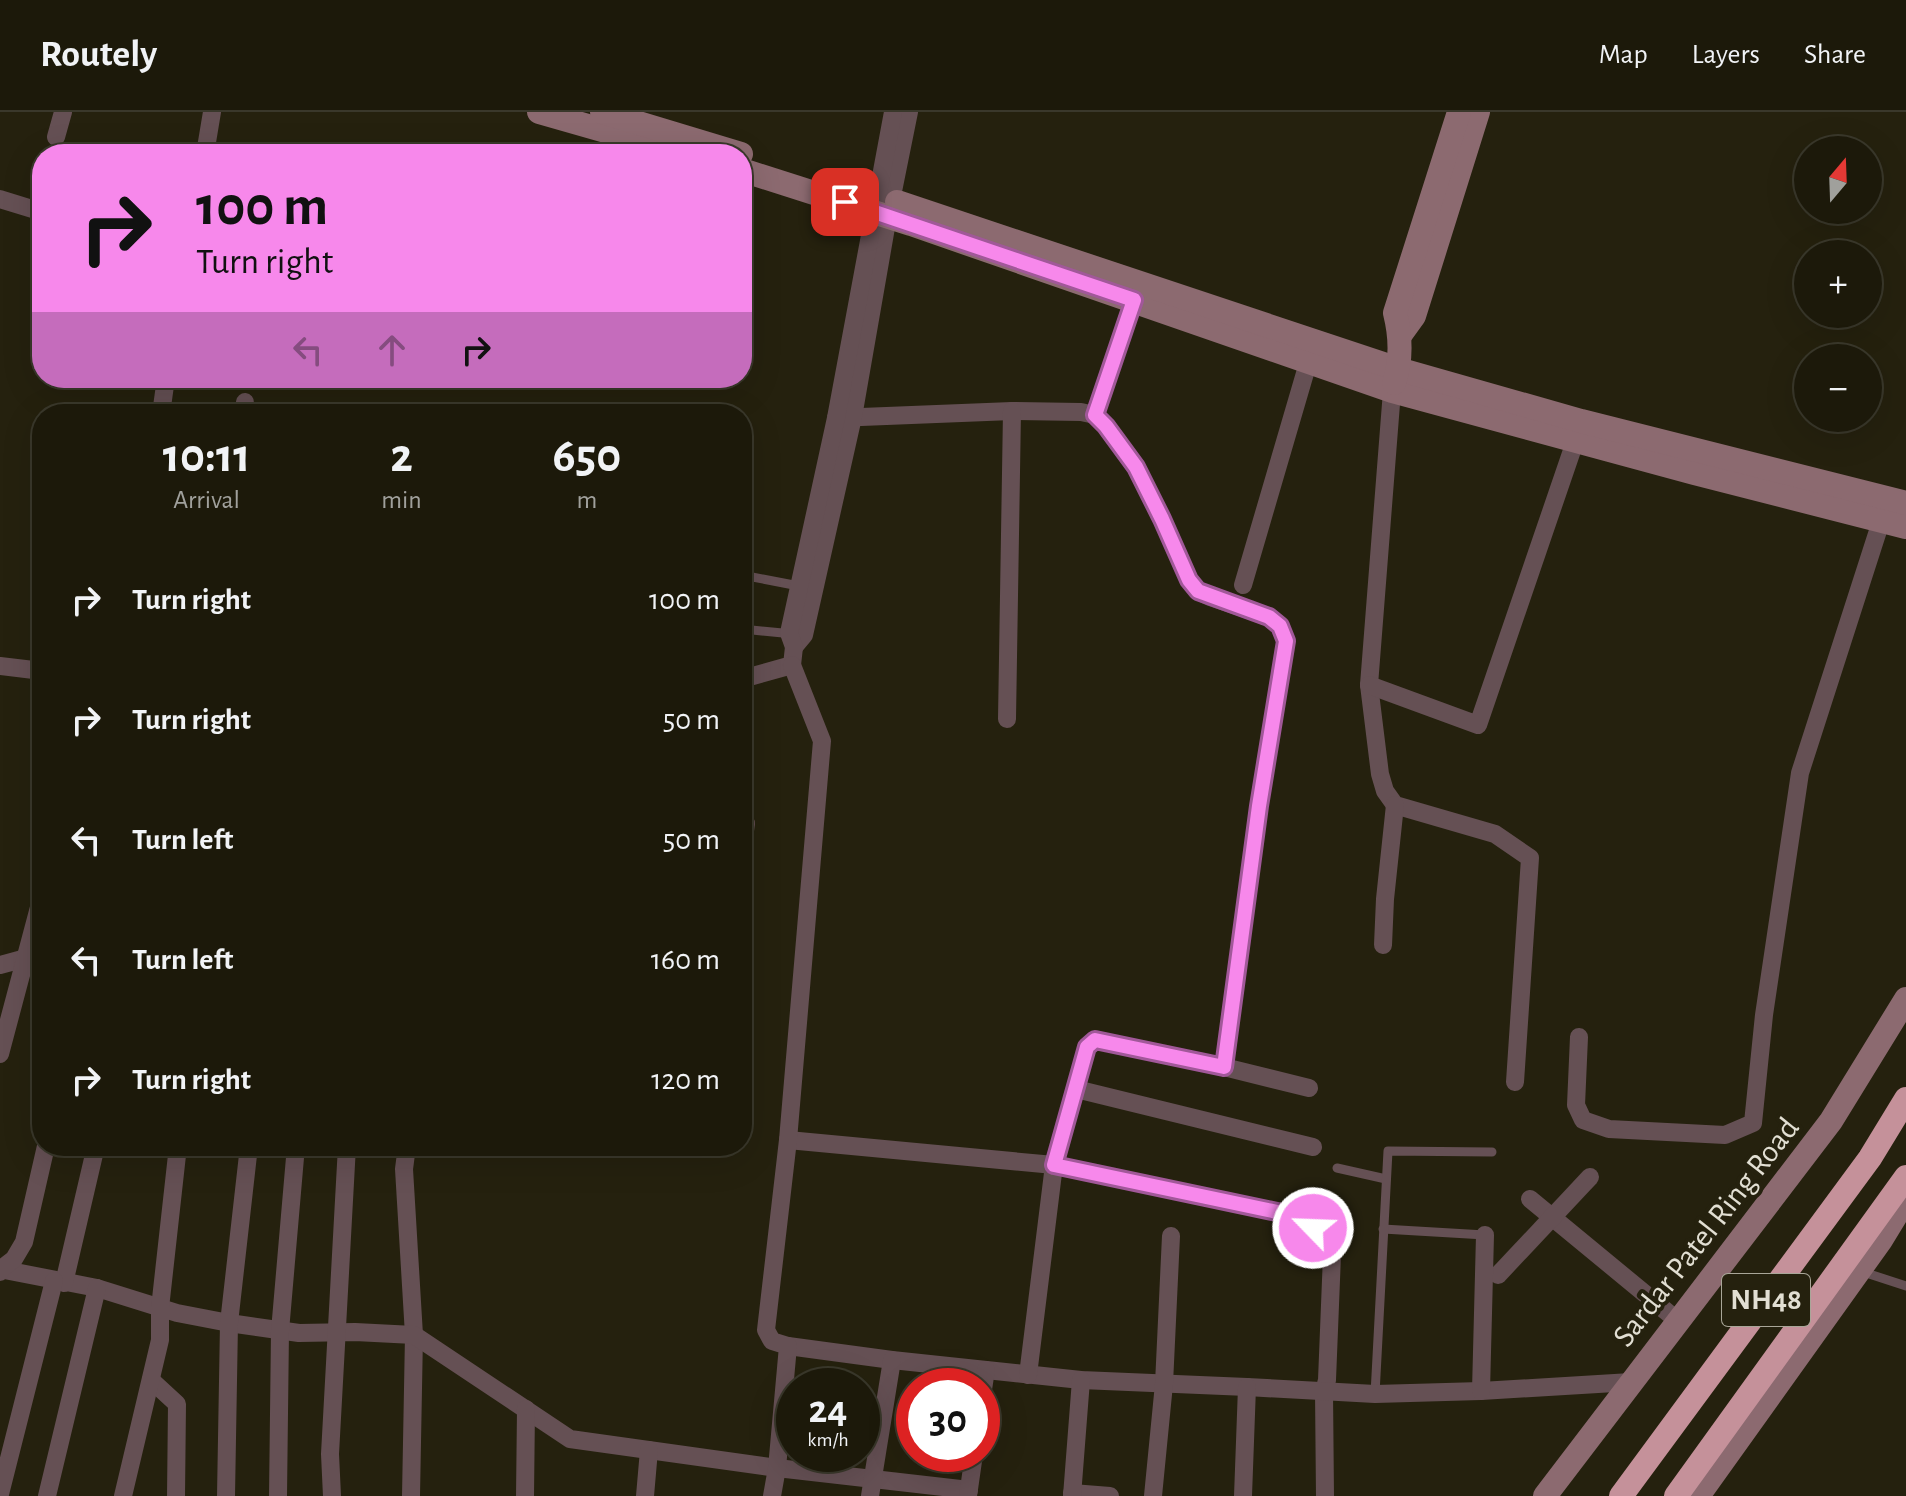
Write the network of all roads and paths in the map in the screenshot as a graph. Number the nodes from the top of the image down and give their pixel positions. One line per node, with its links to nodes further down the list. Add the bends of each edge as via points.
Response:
1 (63, 112): 9 (street)
2 (212, 112): 10 (street)
3 (539, 112): 11 (street)
4 (602, 112): 12 (street)
5 (893, 112): 16 (street)
6 (909, 112): 16 (street)
7 (1459, 112): 19 (street, via 1395,313)
8 (1478, 112): 19 (street, via 1414,316)
9 (56, 137)
10 (207, 144)
11 (651, 144)
12 (709, 144)
13 (752, 158): 16 (street)
14 (752, 173): 16 (street)
15 (0, 199): 17 (street)
16 (883, 206): 18 (street); 21 (street); 24 (street)
17 (32, 209)
18 (1134, 300): 20 (street); 23 (street)
19 (1401, 334): 21 (street)
20 (1308, 363): 21 (street); 29 (street)
21 (1395, 380): 25 (street); 36 (street)
22 (1012, 411): 23 (street); 24 (street); 37 (street)
23 (1095, 415): 46 (street, via 1136,467 1198,591 1269,617 1286,641)
24 (845, 418): 30 (street); 32 (street)
25 (1579, 431): 26 (street); 36 (street, via 1478,725)
26 (1892, 508): 27 (street); 44 (street, via 1800,773 1753,1123 1725,1135 1609,1129 1583,1120 1576,1105)
27 (1906, 527)
28 (752, 577): 30 (lane)
29 (1243, 585)
30 (799, 586): 32 (street)
31 (752, 632): 32 (lane)
32 (795, 645): 35 (street); 51 (street, via 822,741)
33 (0, 666): 34 (street)
34 (32, 670)
35 (752, 673)
36 (1369, 685): 38 (street, via 1380,774)
37 (1007, 719)
38 (1395, 805): 40 (street); 47 (street, via 1495,834 1530,858)
39 (32, 935): 41 (street)
40 (1383, 945)
41 (26, 958): 42 (street); 45 (street)
42 (0, 965)
43 (1906, 999): 79 (street, Sardar Patel Ring Road, via 1831,1121)
44 (1579, 1037)
45 (0, 1054)
46 (1224, 1067): 48 (street); 49 (street, via 1095,1040 1087,1047)
47 (1515, 1082)
48 (1309, 1088)
49 (1076, 1089): 52 (street); 61 (street)
50 (1906, 1099): 123 (highway, NH48, via 1861,1170)
51 (788, 1140): 61 (street); 84 (street, via 766,1330 772,1341)
52 (1313, 1147)
53 (1492, 1152): 65 (lane, via 1388,1151)
54 (44, 1156): 72 (street, via 24,1242)
55 (93, 1156): 75 (street)
56 (177, 1156): 78 (street)
57 (248, 1156): 80 (street)
58 (295, 1156): 81 (street)
59 (346, 1156): 82 (street)
60 (406, 1156): 83 (street)
61 (1054, 1165): 89 (street); 96 (street, via 1296,1216 1329,1240)
62 (1337, 1168): 65 (lane)
63 (1590, 1177): 68 (street)
64 (1906, 1177): 124 (highway, NH48)
65 (1386, 1179): 69 (lane)
66 (1530, 1199): 68 (street)
67 (1906, 1199): 73 (street)
68 (1552, 1218): 74 (street); 79 (street)
69 (1383, 1229): 70 (lane); 97 (lane)
70 (1485, 1235): 95 (street)
71 (1171, 1236): 93 (street)
72 (0, 1270): 75 (street)
73 (1858, 1271): 76 (lane); 125 (street)
74 (1498, 1275)
75 (59, 1282): 77 (street); 106 (street)
76 (1906, 1286)
77 (97, 1288): 78 (street); 108 (street)
78 (160, 1308): 80 (street); 90 (street)
79 (1678, 1321): 92 (street, Sardar Patel Ring Road)
80 (229, 1323): 81 (street); 111 (street)
81 (280, 1331): 82 (street); 112 (street)
82 (337, 1332): 83 (street); 113 (street)
83 (414, 1335): 98 (street); 114 (street)
84 (788, 1346): 85 (street); 86 (street)
85 (892, 1360): 87 (street); 104 (street)
86 (786, 1368)
87 (967, 1368)
88 (1000, 1372): 89 (street)
89 (1028, 1375): 91 (street)
90 (151, 1380): 109 (street); 110 (street, via 177,1404)
91 (1081, 1380): 93 (street); 107 (street)
92 (1631, 1382): 95 (street); 122 (street, Sardar Patel Ring Road)
93 (1164, 1384): 94 (street); 119 (street)
94 (1247, 1387): 96 (street); 120 (street)
95 (1481, 1391): 97 (street)
96 (1324, 1392): 97 (street); 121 (street)
97 (1375, 1394)
98 (526, 1409): 99 (street, via 570,1439); 115 (street)
99 (649, 1450): 100 (street); 116 (street)
100 (776, 1468)
101 (776, 1472): 117 (street)
102 (796, 1472): 104 (street)
103 (971, 1472): 105 (street)
104 (871, 1488): 105 (street)
105 (968, 1493)
106 (0, 1494)
107 (1072, 1495): 118 (street)
108 (47, 1496)
109 (123, 1496)
110 (176, 1496)
111 (226, 1496)
112 (278, 1496)
113 (332, 1496)
114 (411, 1496)
115 (525, 1496)
116 (645, 1496)
117 (772, 1496)
118 (1110, 1496)
119 (1153, 1496)
120 (1243, 1496)
121 (1325, 1496)
122 (1545, 1496)
123 (1621, 1496)
124 (1676, 1496)
125 (1698, 1496)

